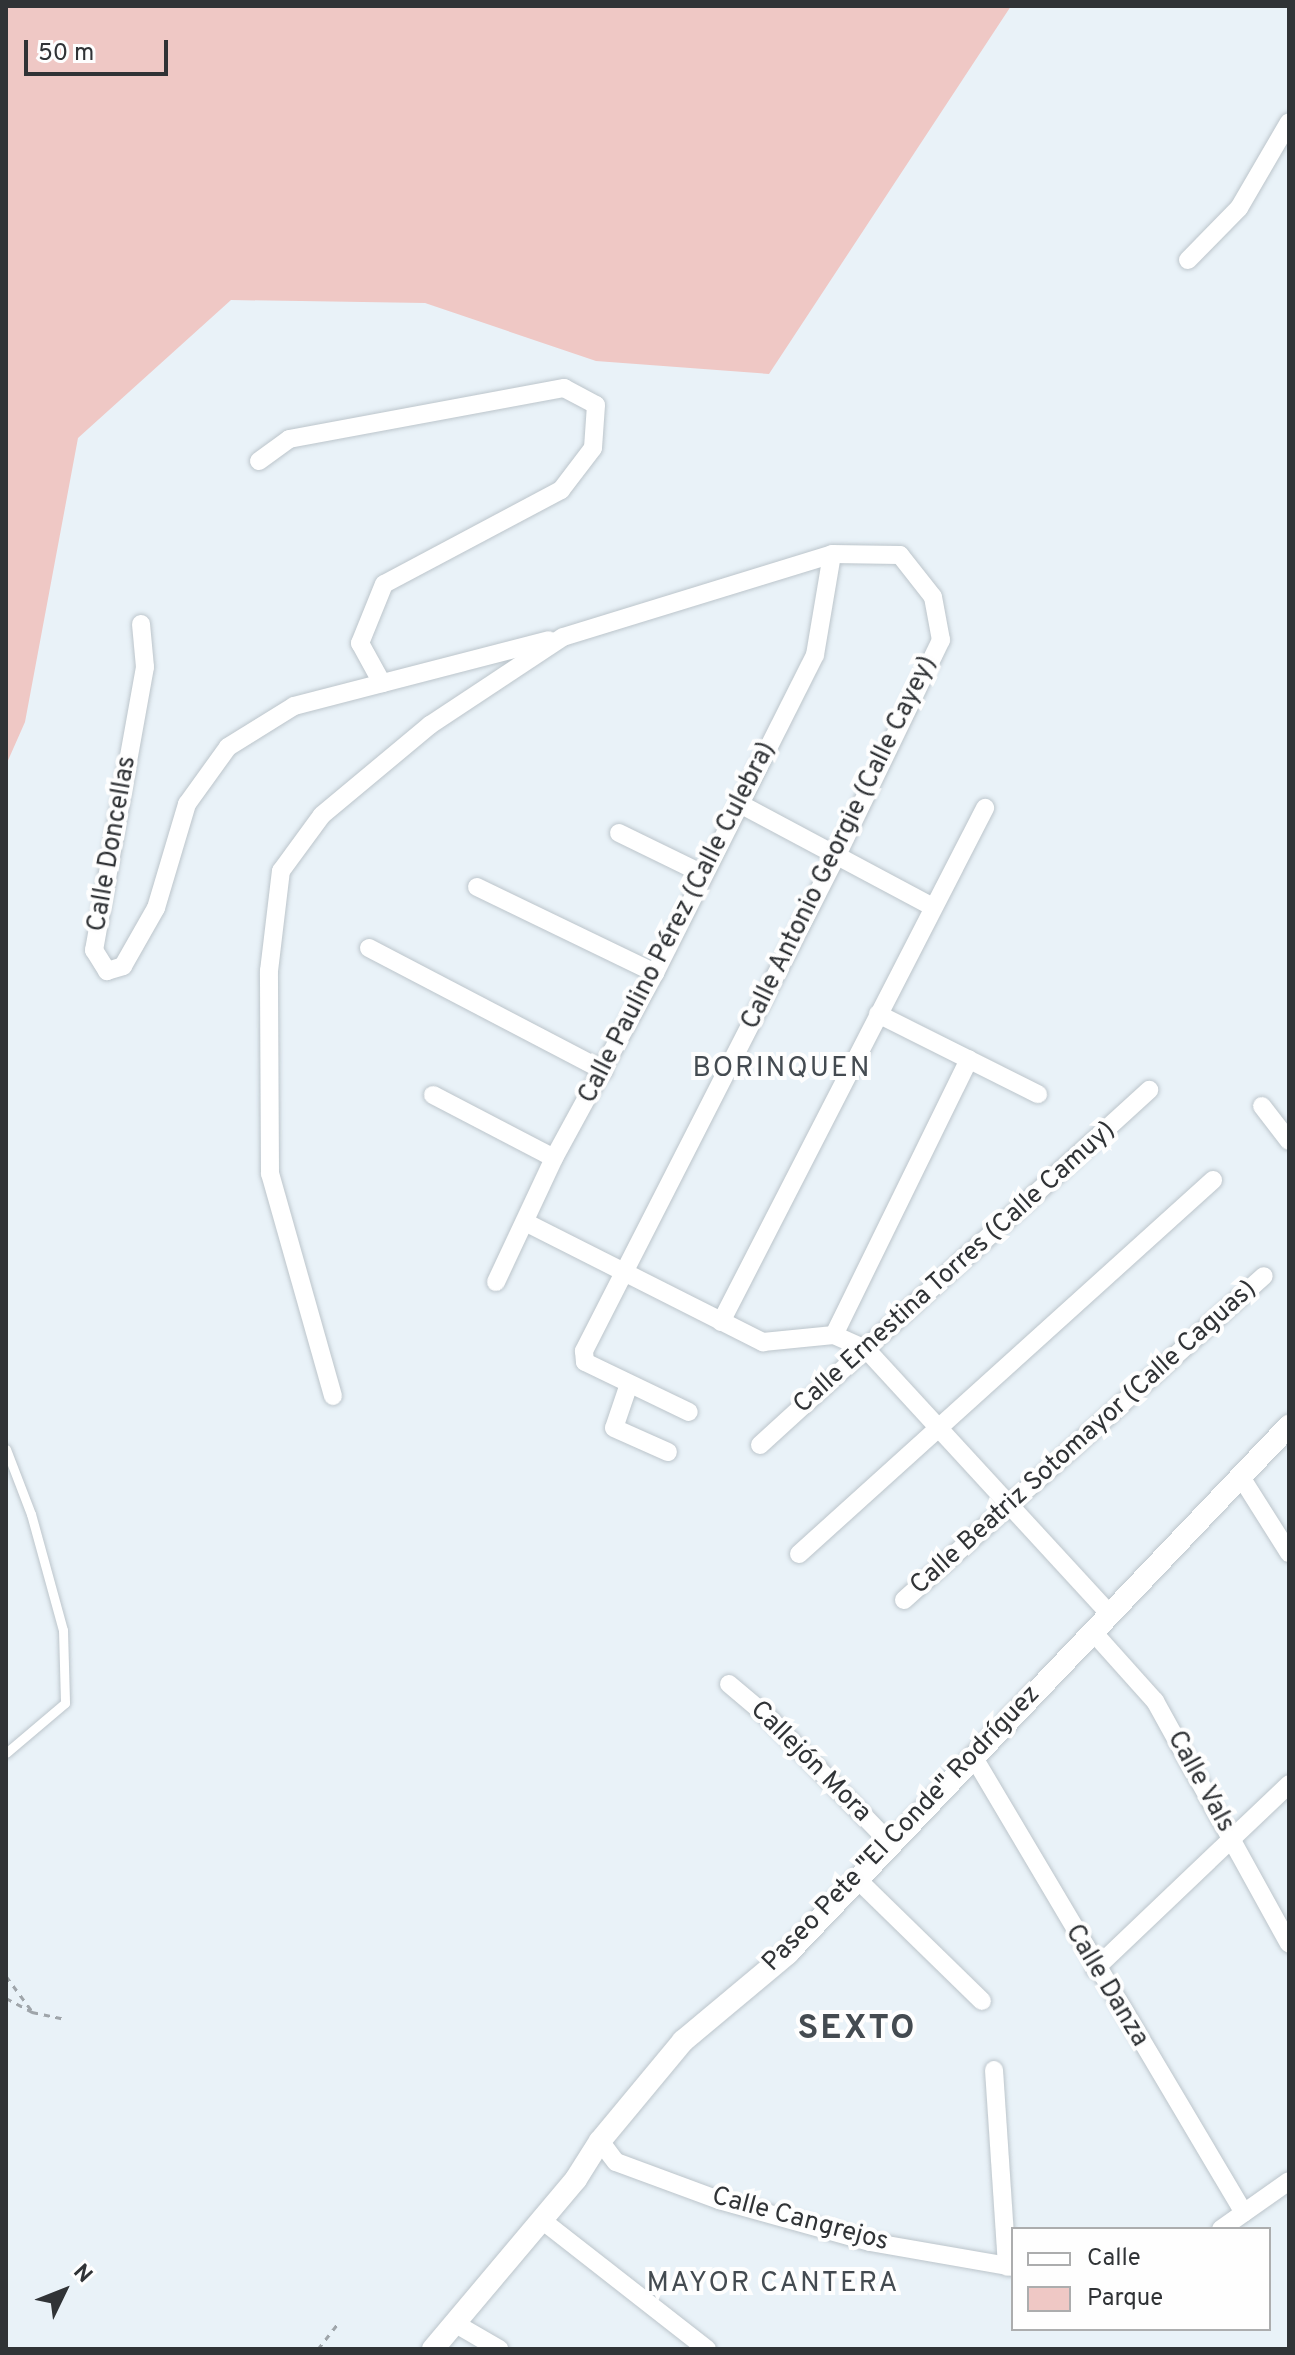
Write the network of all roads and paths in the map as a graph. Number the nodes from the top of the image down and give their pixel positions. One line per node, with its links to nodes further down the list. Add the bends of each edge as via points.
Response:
1 (1289, 122): 2 (street, via 1239,208)
2 (1188, 260)
3 (259, 461): 7 (street, via 289,439 564,388 596,405 593,448 561,490 384,584 360,643)
4 (832, 554): 6 (street, Calle Antonio Georgie (Calle Cayey)); 8 (street, Calle Paulino Pérez (Calle Culebra), via 815,655); 11 (street, Calle Antonio Georgie (Calle Cayey), via 900,555 933,597 941,640)
5 (141, 624): 7 (street, Calle Doncellas, via 145,667 94,950 107,971 123,966 156,908 187,804 228,747 294,706)
6 (563, 637): 7 (street, Calle Doncellas); 35 (street, Calle Antonio Georgie (Calle Cayey), via 430,725 322,815 281,871 269,971 270,1174)
7 (382, 683)
8 (740, 804): 11 (street); 12 (street, Calle Paulino Pérez (Calle Culebra))
9 (985, 808): 14 (street)
10 (619, 833): 12 (street)
11 (837, 855): 14 (street); 28 (street, Calle Antonio Georgie (Calle Cayey))
12 (703, 874): 16 (street, Calle Paulino Pérez (Calle Culebra))
13 (477, 887): 16 (street)
14 (933, 907): 17 (street)
15 (369, 948): 19 (street)
16 (655, 973): 19 (street, Calle Paulino Pérez (Calle Culebra))
17 (878, 1014): 18 (street); 31 (street)
18 (969, 1059): 21 (street); 32 (street)
19 (604, 1071): 25 (street, Calle Paulino Pérez (Calle Culebra))
20 (1149, 1090): 33 (street, Calle Ernestina Torres (Calle Camuy))
21 (1038, 1094)
22 (433, 1095): 25 (street)
23 (1262, 1106): 24 (street)
24 (1289, 1141)
25 (554, 1158): 27 (street, Calle Paulino Pérez (Calle Culebra))
26 (1213, 1180): 38 (street)
27 (525, 1222): 28 (street); 30 (street, Calle Paulino Pérez (Calle Culebra))
28 (623, 1273): 31 (street); 34 (street, Calle Antonio Georgie (Calle Cayey), via 584,1351 585,1362)
29 (1264, 1276): 43 (street, Calle Beatriz Sotomayor (Calle Caguas))
30 (496, 1282)
31 (721, 1322): 32 (street, via 763,1342)
32 (834, 1335): 33 (street)
33 (866, 1349): 38 (street); 39 (street, Calle Ernestina Torres (Calle Camuy))
34 (629, 1384): 36 (street); 41 (street, via 614,1428)
35 (333, 1396)
36 (689, 1412)
37 (1289, 1426): 42 (street, Paseo Pete "El Conde" Rodríguez)
38 (936, 1428): 43 (street); 45 (street)
39 (760, 1445)
40 (6, 1449): 50 (lane, via 31,1514 63,1630 65,1703)
41 (668, 1452)
42 (1241, 1477): 44 (street); 47 (street, Paseo Pete "El Conde" Rodríguez)
43 (1007, 1507): 46 (street, Calle Beatriz Sotomayor (Calle Caguas)); 47 (street)
44 (1289, 1553)
45 (799, 1554)
46 (904, 1600)
47 (1110, 1614): 48 (street, Paseo Pete "El Conde" Rodríguez)
48 (1093, 1632): 51 (street, Paseo Pete "El Conde" Rodríguez); 53 (street, Calle Vals, via 1155,1701)
49 (729, 1684): 54 (street, Callejón Mora)
50 (6, 1753)
51 (973, 1756): 54 (street, Paseo Pete "El Conde" Rodríguez); 57 (street, Calle Danza)
52 (1289, 1784): 53 (street)
53 (1231, 1837): 56 (street, Calle Vals); 57 (street)
54 (889, 1842): 55 (street, Paseo Pete "El Conde" Rodríguez)
55 (856, 1878): 60 (street); 64 (street, Paseo Pete "El Conde" Rodríguez, via 787,1954 683,2041)
56 (1289, 1944)
57 (1095, 1969): 66 (street, Calle Danza)
58 (6, 1976): 61 (path)
59 (6, 1998): 61 (path)
60 (982, 2001)
61 (32, 2012): 62 (path)
62 (65, 2019)
63 (994, 2070): 69 (street)
64 (600, 2141): 67 (street, Paseo Pete "El Conde" Rodríguez); 69 (street, Calle Cangrejos, via 616,2162 719,2200 870,2242)
65 (1289, 2181): 66 (street)
66 (1244, 2213): 68 (street)
67 (543, 2221): 71 (street, Paseo Pete "El Conde" Rodríguez); 75 (street)
68 (1224, 2227)
69 (1010, 2267)
70 (338, 2323): 72 (path)
71 (456, 2324): 73 (street, Paseo Pete "El Conde" Rodríguez); 74 (street)
72 (318, 2349)
73 (433, 2349)
74 (498, 2349)
75 (707, 2349)

